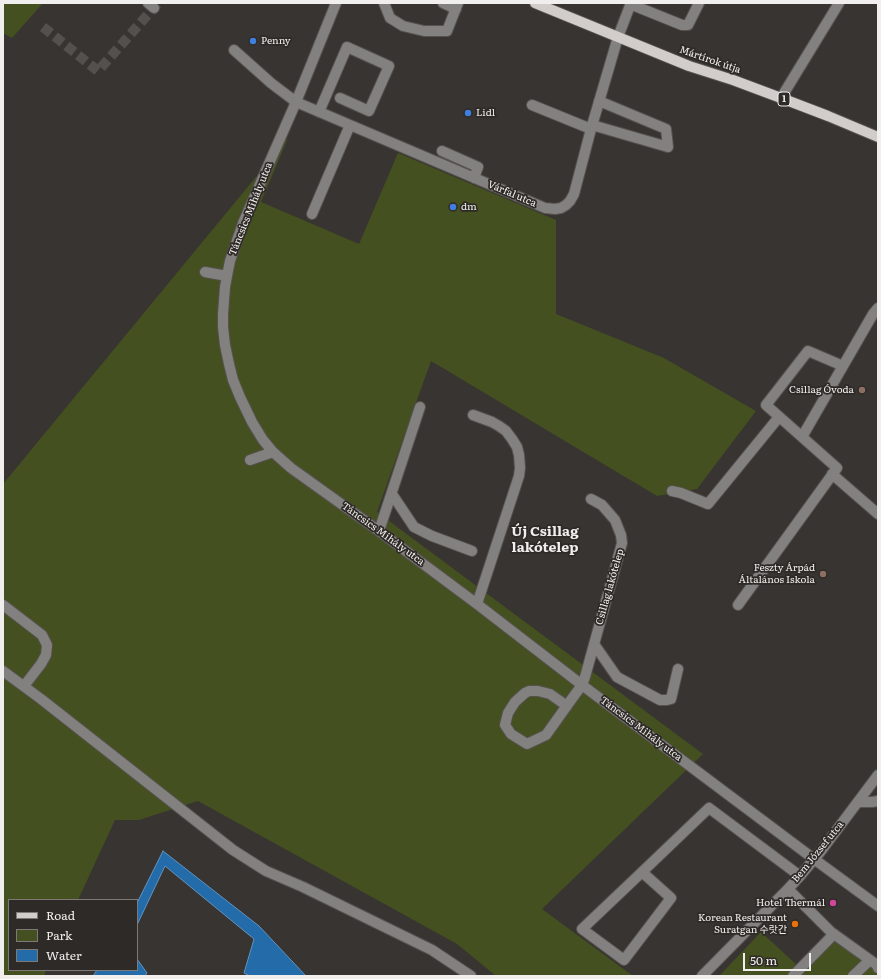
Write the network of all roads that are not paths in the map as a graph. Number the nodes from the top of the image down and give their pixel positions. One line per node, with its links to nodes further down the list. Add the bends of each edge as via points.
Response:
1 (336, 3): 14 (street, Táncsics Mihály utca)
2 (384, 3): 8 (street, via 390,18 403,26 424,31 447,31)
3 (443, 3): 8 (street)
4 (535, 3): 9 (main road, Mártírok útja / 1)
5 (630, 3): 6 (street, via 682,26 688,25); 9 (street, Várfal utca)
6 (700, 3)
7 (839, 3): 12 (street)
8 (457, 6)
9 (618, 37): 12 (main road, Mártírok útja / 1, via 689,66); 13 (street, Várfal utca)
10 (234, 50): 14 (street, Várfal utca)
11 (340, 98): 16 (street, via 369,111 389,66 348,47)
12 (781, 98): 19 (main road, Mártírok útja / 1)
13 (599, 101): 18 (street, Várfal utca); 18 (street, via 666,129 668,147)
14 (296, 102): 16 (street, Várfal utca); 24 (street, Táncsics Mihály utca, via 243,223)
15 (532, 105): 18 (street)
16 (319, 112): 17 (street, Várfal utca)
17 (350, 125): 21 (street, Várfal utca); 22 (street)
18 (591, 127): 21 (street, Várfal utca, via 574,194 561,208 544,208)
19 (878, 136)
20 (442, 151): 21 (street, via 478,167)
21 (474, 178)
22 (312, 214)
23 (205, 272): 24 (street)
24 (227, 276): 31 (street, Táncsics Mihály utca, via 223,327 233,380 246,411)
25 (878, 308): 26 (street)
26 (843, 366): 29 (street, via 808,351 766,405); 30 (street)
27 (420, 407): 35 (street)
28 (473, 415): 40 (street, via 506,431 517,447 520,468)
29 (779, 417): 30 (street); 34 (street, via 708,504)
30 (802, 437): 33 (street, via 837,468)
31 (273, 452): 32 (street); 38 (street, Táncsics Mihály utca, via 290,468)
32 (250, 460)
33 (832, 474): 37 (street); 42 (street)
34 (672, 491)
35 (392, 494): 38 (street); 39 (street, via 414,527 423,533)
36 (591, 499): 43 (street, Csillag lakótelep, via 602,505 614,520 622,543)
37 (878, 514)
38 (379, 531): 40 (street, Táncsics Mihály utca)
39 (472, 551)
40 (477, 604): 46 (street, Táncsics Mihály utca)
41 (3, 605): 47 (street, via 42,635 47,645 46,655 41,664)
42 (738, 605)
43 (594, 644): 44 (street, via 617,677 660,700 671,699); 46 (street, Csillag lakótelep)
44 (678, 669)
45 (3, 671): 47 (street)
46 (582, 685): 48 (street, Csillag lakótelep); 52 (street, Táncsics Mihály utca)
47 (24, 686): 60 (street, via 233,850 266,871 303,886 432,950)
48 (567, 706): 48 (street, via 546,735 527,744 511,734 505,725 508,713 515,702 529,691 550,694)
49 (878, 775): 51 (street, Bem József utca)
50 (878, 801): 51 (street)
51 (858, 802): 52 (street, Bem József utca)
52 (814, 859): 54 (street, Bem József utca); 56 (street, Táncsics Mihály utca)
53 (642, 872): 53 (street, via 582,929 624,960 671,898); 54 (street, via 709,808)
54 (800, 876): 55 (street, Bem József utca)
55 (788, 889): 57 (street); 61 (street, Bem József utca)
56 (878, 906)
57 (834, 934): 58 (street); 62 (street)
58 (870, 960): 59 (street); 63 (street)
59 (878, 968)
60 (471, 976)
61 (702, 976)
62 (793, 976)
63 (853, 976)

